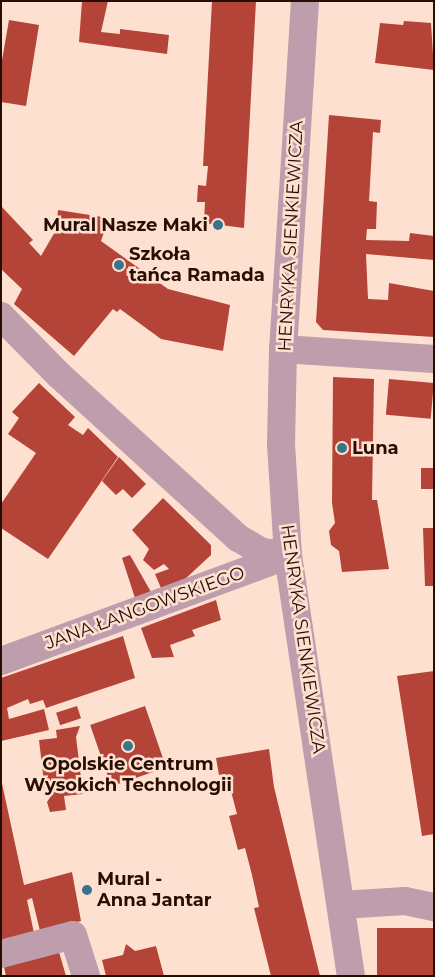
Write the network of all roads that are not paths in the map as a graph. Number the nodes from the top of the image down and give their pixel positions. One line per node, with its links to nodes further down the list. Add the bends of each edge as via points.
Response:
1 (305, 1): 3 (street, HENRYKA SIENKIEWICZA)
2 (1, 316): 6 (street, via 59,376 238,538)
3 (283, 348): 4 (street); 5 (street, HENRYKA SIENKIEWICZA, via 281,444)
4 (434, 359)
5 (288, 555): 6 (street); 8 (street, HENRYKA SIENKIEWICZA)
6 (253, 558): 7 (street, JANA ŁANGOWSKIEGO)
7 (1, 661)
8 (341, 905): 9 (street, via 405,901); 12 (street, HENRYKA SIENKIEWICZA)
9 (434, 907)
10 (1, 954): 11 (street, via 73,935)
11 (86, 976)
12 (351, 976)

